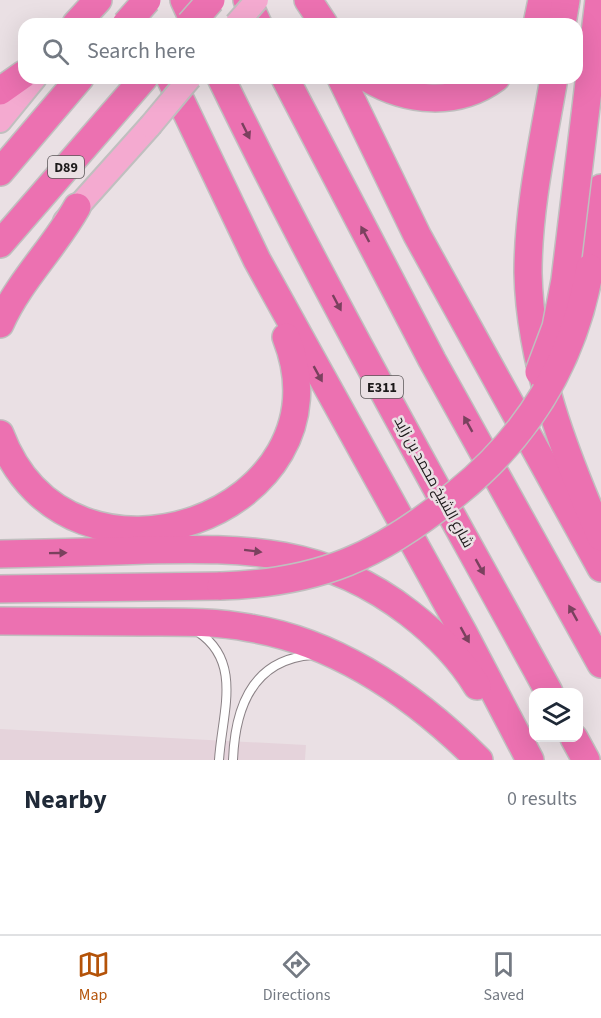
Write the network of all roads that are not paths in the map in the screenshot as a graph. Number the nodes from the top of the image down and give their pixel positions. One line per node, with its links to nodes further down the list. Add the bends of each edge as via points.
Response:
1 (134, 0): 11 (highway)
2 (147, 0): 10 (highway, bridge)
3 (184, 0): 12 (highway)
4 (210, 0): 13 (highway, bridge)
5 (247, 0): 15 (highway)
6 (257, 0): 14 (main road, bridge)
7 (306, 0): 16 (highway); 17 (highway)
8 (599, 0): 41 (highway, bridge, via 556,327 513,424)
9 (559, 8): 18 (highway)
10 (131, 18)
11 (143, 18)
12 (192, 18)
13 (195, 18)
14 (241, 18)
15 (255, 18)
16 (313, 18)
17 (320, 18)
18 (545, 18)
19 (18, 78): 31 (highway)
20 (30, 84): 32 (main road)
21 (76, 84): 33 (highway)
22 (173, 84): 36 (highway)
23 (185, 84): 35 (main road, bridge)
24 (224, 84): 50 (highway, شارع الشيخ محمد بن زايد / E311, one-way to 50)
25 (288, 84): 49 (highway, one-way to 25, via 432,360)
26 (344, 84): 44 (highway, via 417,235)
27 (378, 84): 28 (highway, via 411,97 436,99 462,95)
28 (488, 84)
29 (553, 84): 42 (highway, via 530,232 531,315 549,397)
30 (139, 85): 37 (highway, D89)
31 (0, 91)
32 (0, 121)
33 (0, 172)
34 (601, 188): 41 (highway, bridge, via 590,268 574,333 545,394 512,441)
35 (77, 207): 38 (main road); 39 (highway, via 13,298)
36 (232, 211): 40 (highway, via 239,246 285,333 297,378 295,408 286,437 270,466 247,491 220,510 189,524 156,530 108,527 71,513 38,490 17,466); 58 (highway, one-way to 58)
37 (0, 244)
38 (0, 297)
39 (0, 324)
40 (0, 434)
41 (456, 494): 45 (highway, bridge, via 405,534 347,563 285,581 220,586)
42 (601, 538)
43 (0, 554): 57 (highway, one-way to 57, via 248,550 286,555 323,566 393,600 437,638 474,682)
44 (601, 568)
45 (0, 589)
46 (0, 621): 47 (highway)
47 (166, 622): 48 (highway, via 252,628 305,642); 51 (lane, via 198,632 222,655 226,684)
48 (344, 659): 52 (lane, via 307,656 272,669 241,704); 56 (highway, via 406,697)
49 (601, 664)
50 (546, 688)
51 (221, 731): 52 (lane); 54 (lane)
52 (234, 732): 55 (lane)
53 (576, 742): 59 (highway)
54 (219, 760)
55 (233, 760)
56 (478, 760)
57 (521, 760)
58 (530, 760)
59 (586, 760)

